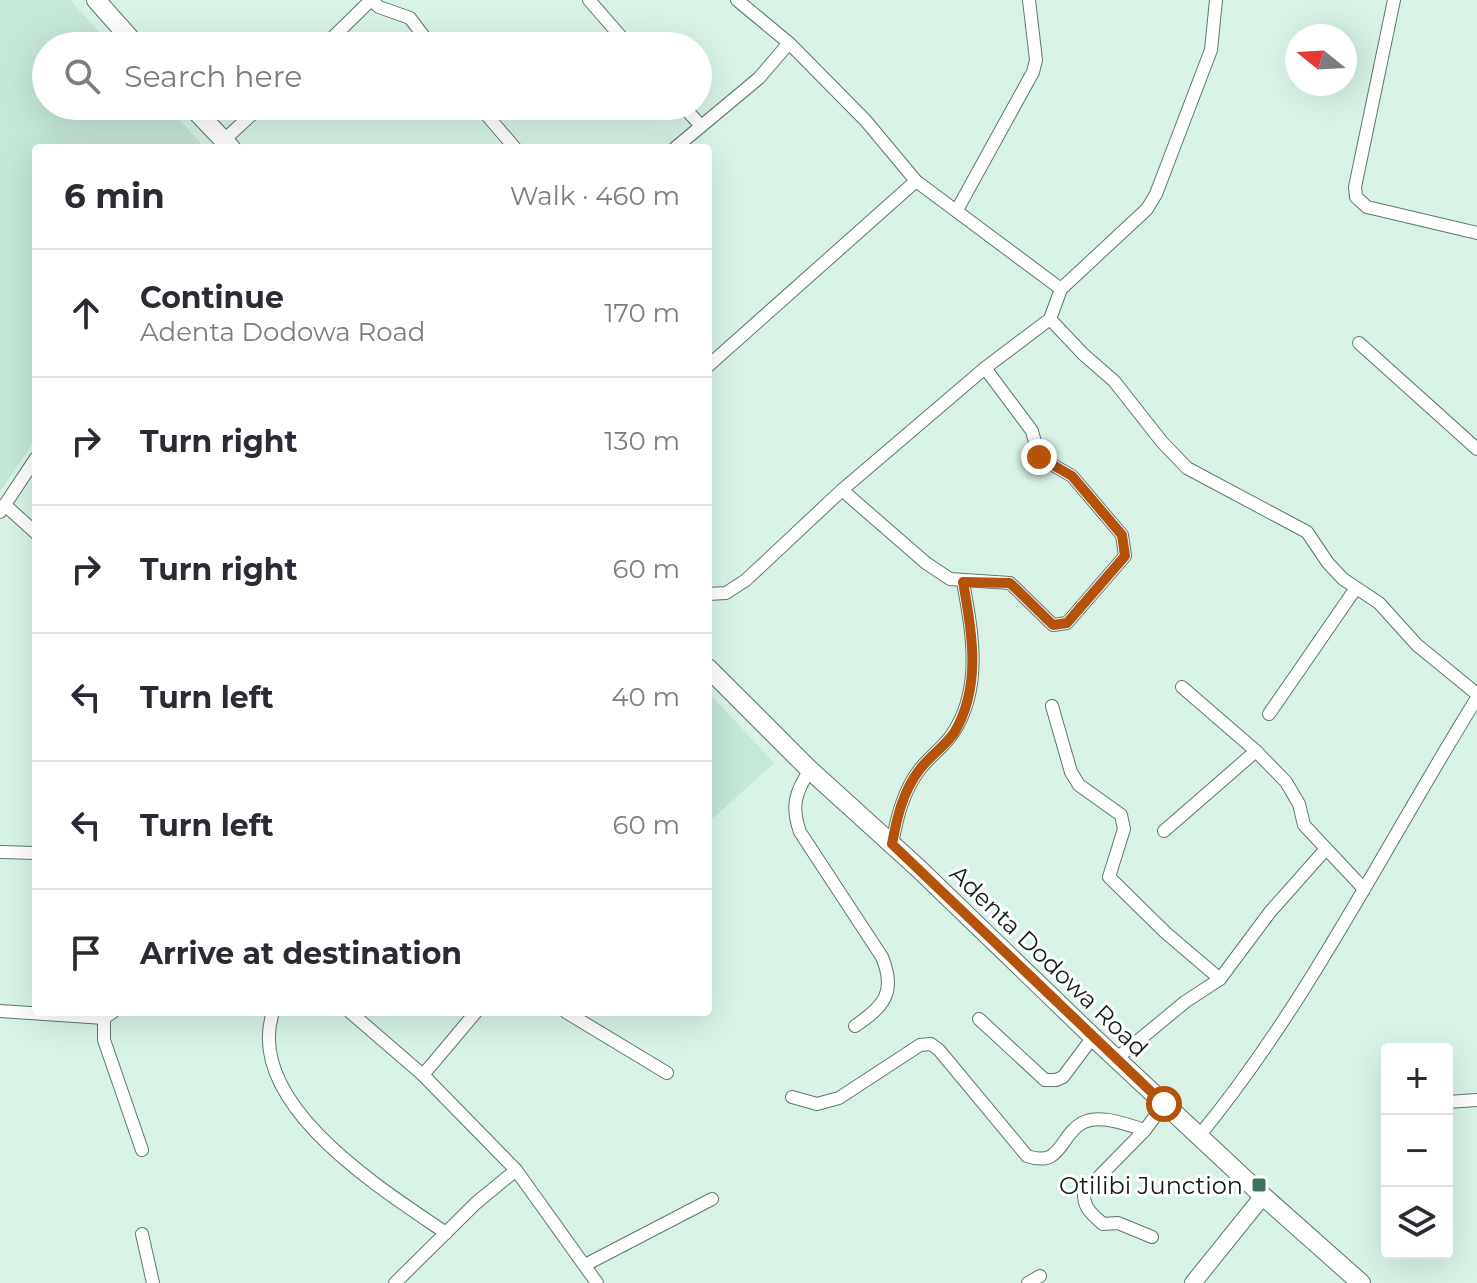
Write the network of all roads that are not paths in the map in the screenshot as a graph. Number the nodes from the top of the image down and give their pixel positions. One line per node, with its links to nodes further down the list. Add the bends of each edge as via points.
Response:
1 (96, 0): 7 (main road)
2 (589, 0): 10 (street)
3 (737, 0): 11 (street)
4 (1029, 0): 23 (street, via 1033,72)
5 (1216, 0): 25 (street, via 1211,50 1156,194 1147,209)
6 (1394, 0): 24 (street, via 1356,197 1367,207)
7 (125, 32)
8 (338, 32): 9 (street, via 371,0 410,18)
9 (420, 32)
10 (617, 32)
11 (789, 43): 12 (street, via 759,78); 22 (street)
12 (712, 117)
13 (204, 120): 19 (main road)
14 (248, 120): 19 (street)
15 (491, 120): 20 (street)
16 (696, 120): 18 (street)
17 (708, 120): 18 (street)
18 (701, 126): 21 (street)
19 (227, 144)
20 (512, 144)
21 (680, 144)
22 (916, 181): 23 (street); 28 (street)
23 (957, 210): 25 (street)
24 (1477, 233)
25 (1061, 289): 26 (street)
26 (1050, 319): 29 (street); 36 (street, via 1114,381 1187,468 1302,528 1328,563)
27 (1359, 343): 30 (street)
28 (712, 362)
29 (985, 368): 32 (street); 35 (street, via 1032,431 1039,457 1072,476 1122,535 1125,556 1067,623 1053,625 1010,583)
30 (1477, 449)
31 (32, 464): 33 (street)
32 (842, 490): 35 (street, via 926,563); 37 (street, via 735,588)
33 (2, 508): 34 (street)
34 (32, 530)
35 (963, 582): 46 (street, via 971,625 971,685 952,735 905,793)
36 (1356, 588): 40 (street, via 1379,603 1417,645); 42 (street)
37 (712, 594)
38 (712, 672): 44 (main road, Adenta Dodowa Road)
39 (1182, 687): 43 (street)
40 (1477, 696): 50 (street)
41 (1052, 706): 51 (street, via 1079,785 1121,815 1124,829 1109,877)
42 (1269, 714)
43 (1256, 751): 45 (street); 47 (street, via 1286,782 1304,825)
44 (810, 770): 46 (main road, Adenta Dodowa Road); 60 (street, via 794,801 800,832 889,974 888,991 878,1010)
45 (1164, 831)
46 (892, 844): 61 (main road, Adenta Dodowa Road)
47 (1325, 850): 50 (street); 51 (street)
48 (0, 852): 49 (street)
49 (32, 853)
50 (1364, 889): 70 (street, via 1318,966)
51 (1220, 979): 62 (street)
52 (0, 1011): 53 (street)
53 (32, 1012)
54 (109, 1016): 71 (street, via 104,1040)
55 (272, 1016): 75 (street, via 269,1043 282,1091 296,1109 369,1180)
56 (355, 1016): 64 (street)
57 (473, 1016): 64 (street)
58 (573, 1016): 63 (street)
59 (979, 1019): 61 (street, via 1045,1080 1063,1077)
60 (855, 1026)
61 (1093, 1037): 62 (main road, Adenta Dodowa Road)
62 (1116, 1059): 68 (main road, Adenta Dodowa Road)
63 (667, 1073)
64 (423, 1075): 72 (street)
65 (792, 1097): 69 (street, via 817,1104 839,1098 920,1045 931,1044 1027,1156 1040,1160 1056,1154 1081,1123 1120,1122)
66 (1477, 1100): 67 (street)
67 (1453, 1102)
68 (1164, 1104): 69 (street); 70 (main road, Adenta Dodowa Road)
69 (1145, 1130): 77 (street, via 1084,1192 1083,1202 1103,1224 1118,1223)
70 (1199, 1136): 73 (main road, Adenta Dodowa Road)
71 (142, 1150)
72 (516, 1170): 75 (street); 78 (street)
73 (1263, 1196): 84 (main road); 85 (main road, Adenta Dodowa Road)
74 (712, 1199): 78 (street)
75 (446, 1233): 81 (street)
76 (142, 1234): 80 (street)
77 (1152, 1237)
78 (585, 1265): 82 (street)
79 (1040, 1276): 83 (street)
80 (153, 1283)
81 (395, 1283)
82 (597, 1283)
83 (1028, 1283)
84 (1193, 1283)
85 (1361, 1283)

